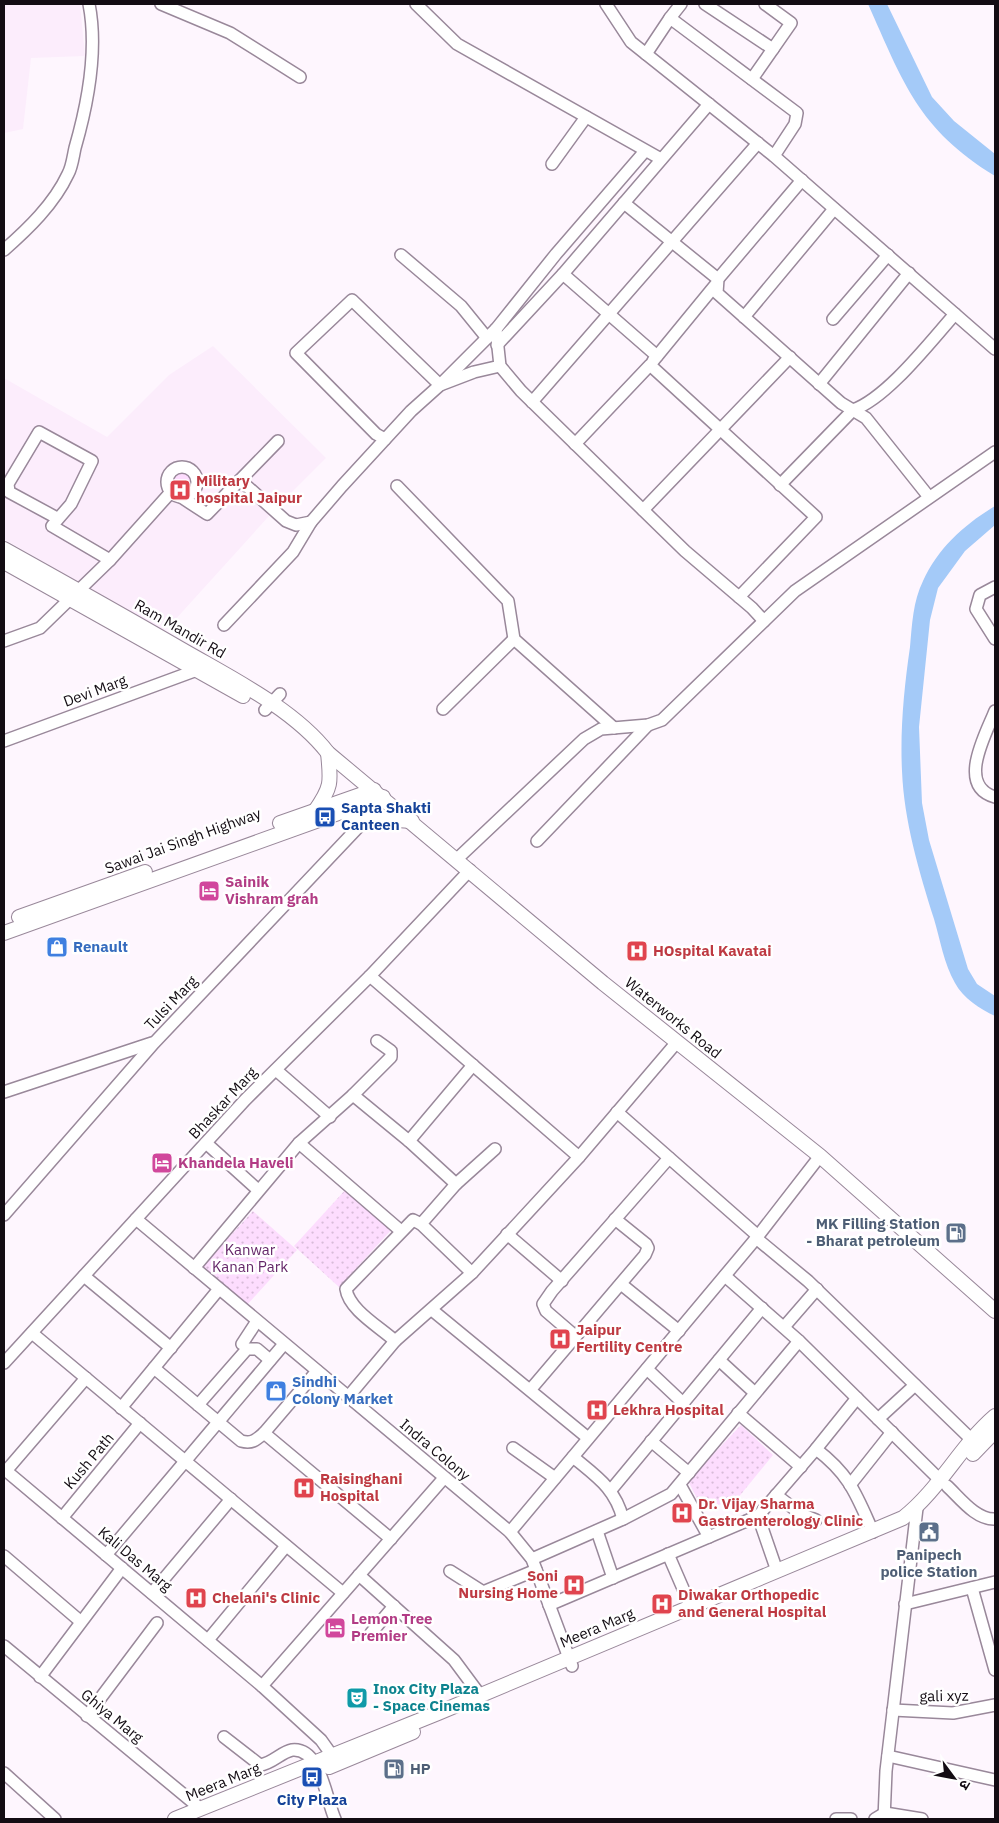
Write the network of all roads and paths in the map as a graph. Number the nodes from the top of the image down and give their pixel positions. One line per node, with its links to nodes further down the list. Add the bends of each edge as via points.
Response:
1 (89, 4): 24 (street, via 92,20 91,69 80,134 68,174 27,230)
2 (161, 4): 11 (street, via 230,33)
3 (416, 4): 14 (street, via 457,44)
4 (606, 4): 10 (street, via 631,42)
5 (680, 4): 8 (street)
6 (705, 4): 9 (street)
7 (765, 4): 9 (street, via 791,23)
8 (670, 18): 10 (street); 12 (street)
9 (773, 49): 12 (street)
10 (646, 54): 13 (street)
11 (300, 77)
12 (752, 79): 17 (street, via 797,113 796,124)
13 (709, 104): 15 (street); 18 (street)
14 (586, 117): 16 (street); 19 (street)
15 (758, 143): 17 (street); 23 (street)
16 (646, 151): 18 (street); 34 (street, via 556,254 496,329)
17 (774, 156): 20 (street)
18 (662, 159): 21 (street)
19 (552, 164)
20 (802, 180): 22 (street); 29 (street)
21 (624, 203): 23 (street); 28 (street)
22 (834, 208): 26 (street); 32 (street)
23 (672, 242): 29 (street); 30 (street)
24 (4, 250)
25 (401, 255): 34 (street, via 461,306)
26 (888, 255): 27 (street); 33 (street)
27 (908, 273): 31 (street); 42 (street)
28 (563, 274): 30 (street); 34 (street)
29 (718, 281): 32 (street, via 717,293); 38 (street)
30 (609, 314): 38 (street); 43 (street)
31 (956, 314): 35 (street); 44 (street, via 901,374 866,406)
32 (744, 316): 37 (street)
33 (833, 319)
34 (492, 342): 36 (street); 39 (street)
35 (995, 349)
36 (468, 357): 40 (street); 41 (street)
37 (790, 357): 42 (street); 45 (street)
38 (653, 361): 45 (street); 48 (street)
39 (500, 366): 40 (street); 43 (street)
40 (465, 375): 41 (street)
41 (440, 384): 46 (street); 46 (street, via 352,300 296,353 376,434)
42 (819, 384): 44 (street)
43 (532, 402): 48 (street)
44 (853, 410): 51 (street); 53 (street, via 866,418)
45 (721, 429): 51 (street); 54 (street)
46 (385, 439): 56 (street)
47 (278, 442): 50 (street)
48 (575, 444): 54 (street)
49 (995, 452): 53 (street)
50 (240, 480): 56 (street, via 286,521 296,525); 58 (street, via 207,514 176,495)
51 (780, 485): 62 (street, via 816,518)
52 (397, 486): 66 (street, via 508,601)
53 (929, 496): 63 (street, via 795,591)
54 (643, 510): 62 (street)
55 (56, 518): 55 (street, via 64,514 71,504 92,461 39,432 8,484 9,492); 58 (street, via 52,526)
56 (311, 522): 64 (street, via 293,552)
57 (4, 549): 61 (main road, Ram Mandir Rd)
58 (110, 560): 61 (street)
59 (4, 562): 61 (main road)
60 (995, 587): 65 (street, via 980,595 976,609)
61 (74, 594): 67 (street, via 40,628); 68 (main road, Ram Mandir Rd)
62 (739, 596): 63 (street)
63 (764, 621): 71 (street, via 662,720)
64 (224, 625)
65 (995, 638)
66 (514, 639): 69 (street); 72 (street)
67 (4, 641)
68 (203, 669): 73 (street, Devi Marg); 74 (main road, Ram Mandir Rd, via 272,702 319,741)
69 (443, 709)
70 (995, 710): 76 (street, via 975,762 977,780 982,789)
71 (648, 726): 72 (street); 81 (street)
72 (614, 728): 82 (street, via 601,729 584,739)
73 (4, 740)
74 (328, 753): 75 (main road, Waterworks Road); 77 (main road, via 331,778 327,794)
75 (378, 793): 77 (main road, Sawai Jai Singh Highway); 78 (main road); 80 (main road, Waterworks Road)
76 (995, 797)
77 (315, 810): 84 (main road, Sawai Jai Singh Highway)
78 (341, 811): 79 (main road); 85 (main road)
79 (367, 818): 80 (main road); 89 (street, Tulsi Marg)
80 (412, 822): 82 (main road, Waterworks Road)
81 (537, 841)
82 (457, 859): 83 (main road, Waterworks Road)
83 (470, 870): 86 (street, Bhaskar Marg); 88 (main road, Waterworks Road)
84 (4, 923)
85 (4, 933)
86 (370, 976): 90 (street); 91 (street, Bhaskar Marg)
87 (377, 1041): 93 (street, via 391,1051 391,1057)
88 (677, 1042): 94 (street); 100 (main road, Waterworks Road)
89 (154, 1043): 92 (street); 105 (street, Tulsi Marg)
90 (474, 1065): 96 (street); 101 (street)
91 (276, 1070): 95 (street); 97 (street, Bhaskar Marg)
92 (4, 1092)
93 (353, 1095): 95 (street); 96 (street)
94 (617, 1112): 101 (street); 102 (street)
95 (330, 1117): 98 (street)
96 (409, 1141): 103 (street)
97 (206, 1143): 104 (street); 106 (street, Bhaskar Marg)
98 (299, 1143): 104 (street); 109 (street)
99 (495, 1149): 103 (street)
100 (820, 1156): 111 (street); 122 (main road, Waterworks Road)
101 (580, 1157): 110 (street)
102 (670, 1158): 107 (street); 111 (street)
103 (456, 1184): 108 (street)
104 (258, 1190): 112 (street)
105 (4, 1215)
106 (136, 1219): 112 (street, Indra Colony); 114 (street, Bhaskar Marg)
107 (615, 1219): 116 (street); 117 (street, via 648,1248)
108 (421, 1224): 109 (street, via 412,1220); 113 (street)
109 (401, 1231): 128 (street, via 346,1289 347,1298)
110 (507, 1234): 113 (street); 116 (street)
111 (757, 1237): 115 (street); 119 (street)
112 (194, 1268): 118 (street, Indra Colony)
113 (472, 1273): 121 (street)
114 (84, 1276): 126 (street, Bhaskar Marg); 132 (street)
115 (725, 1276): 120 (street); 125 (street)
116 (562, 1280): 127 (street, via 543,1304 546,1311)
117 (621, 1284): 125 (street); 127 (street)
118 (219, 1289): 123 (street, Indra Colony); 132 (street)
119 (817, 1289): 124 (street); 140 (street)
120 (762, 1308): 124 (street); 134 (street)
121 (432, 1310): 128 (street); 141 (street)
122 (995, 1311)
123 (257, 1321): 130 (street); 131 (street, Indra Colony)
124 (784, 1327): 129 (street)
125 (679, 1331): 137 (street)
126 (32, 1333): 135 (street, Bhaskar Marg); 139 (street)
127 (575, 1336): 141 (street)
128 (395, 1341): 143 (street)
129 (799, 1341): 142 (street); 144 (street)
130 (242, 1344)
131 (284, 1344): 133 (street); 138 (street, Indra Colony)
132 (171, 1348): 136 (street)
133 (270, 1360): 146 (street, via 257,1349 247,1349); 151 (street)
134 (718, 1360): 142 (street); 145 (street)
135 (4, 1363)
136 (154, 1368): 146 (street); 147 (street)
137 (647, 1369): 145 (street); 155 (street)
138 (316, 1371): 143 (street, Indra Colony); 154 (street)
139 (86, 1378): 147 (street); 163 (street)
140 (915, 1385): 149 (street); 157 (street)
141 (531, 1389): 155 (street)
142 (755, 1393): 148 (street)
143 (348, 1397): 165 (street, Indra Colony)
144 (857, 1398): 149 (street); 159 (street)
145 (683, 1403): 156 (street)
146 (198, 1405): 151 (street)
147 (121, 1408): 152 (street)
148 (738, 1413): 162 (street); 164 (street)
149 (878, 1418): 153 (street)
150 (994, 1420): 157 (main road, Meera Marg); 167 (main road, Meera Marg)
151 (218, 1422): 154 (street, via 247,1443 254,1442); 161 (street)
152 (140, 1423): 161 (street); 175 (street, Kush Path)
153 (892, 1432): 167 (street); 169 (street)
154 (264, 1433): 184 (street)
155 (588, 1438): 160 (street)
156 (651, 1441): 164 (street); 170 (street)
157 (973, 1441): 167 (main road, Meera Marg)
158 (514, 1448): 166 (street)
159 (816, 1449): 162 (street); 169 (street, via 838,1466)
160 (573, 1456): 166 (street); 170 (street)
161 (185, 1461): 172 (street); 187 (street)
162 (801, 1467): 171 (street)
163 (5, 1470): 175 (street, Kali Das Marg)
164 (689, 1473): 168 (street)
165 (444, 1478): 181 (street, Indra Colony); 184 (street)
166 (555, 1478): 181 (street)
167 (944, 1483): 173 (main road, Meera Marg); 176 (street, via 975,1512); 179 (main road, Meera Marg)
168 (680, 1485): 177 (street, via 671,1494); 183 (street)
169 (850, 1485): 182 (street)
170 (611, 1490): 177 (street, via 619,1502)
171 (776, 1495): 174 (street); 178 (street, via 801,1514)
172 (231, 1499): 185 (street); 197 (street)
173 (917, 1508): 179 (street); 182 (main road, Meera Marg)
174 (758, 1516): 183 (street); 192 (street)
175 (62, 1518): 187 (street, Kali Das Marg)
176 (995, 1519)
177 (623, 1520): 180 (street)
178 (816, 1520)
179 (914, 1522): 199 (street); 209 (main road, Meera Marg, via 870,1543)
180 (597, 1531): 189 (street); 194 (street)
181 (510, 1532): 189 (street, Indra Colony)
182 (873, 1532): 192 (main road, Meera Marg)
183 (709, 1537): 186 (street)
184 (391, 1538): 193 (street)
185 (286, 1546): 198 (street); 206 (street)
186 (668, 1554): 194 (street); 202 (street)
187 (106, 1555): 190 (street, Kali Das Marg)
188 (4, 1556): 203 (street)
189 (534, 1564): 191 (street, via 483,1592); 200 (street, Indra Colony)
190 (122, 1568): 197 (street, Kali Das Marg); 203 (street)
191 (450, 1570)
192 (777, 1571): 202 (main road, Meera Marg)
193 (360, 1575): 198 (street); 201 (street)
194 (612, 1578): 200 (street)
195 (995, 1582): 196 (street)
196 (972, 1588): 199 (street); 208 (street)
197 (152, 1593): 206 (street, Kali Das Marg)
198 (344, 1593): 212 (street)
199 (905, 1604): 215 (street)
200 (549, 1605): 209 (street, Indra Colony)
201 (394, 1606): 205 (street); 213 (street, via 454,1660)
202 (691, 1607): 209 (main road, Meera Marg)
203 (80, 1621): 211 (street)
204 (157, 1623): 216 (street)
205 (371, 1633)
206 (208, 1640): 212 (street, Kali Das Marg)
207 (4, 1646): 211 (street, Ghiya Marg)
208 (992, 1646): 210 (street)
209 (570, 1662): 213 (main road, Meera Marg); 219 (main road, Meera Marg)
210 (995, 1670)
211 (40, 1677): 216 (street, Ghiya Marg)
212 (262, 1686): 219 (street, Kali Das Marg, via 321,1740)
213 (480, 1695): 219 (main road, Meera Marg)
214 (995, 1705): 215 (street, gali xyz, via 953,1713)
215 (893, 1710): 218 (street)
216 (87, 1716): 224 (street, Ghiya Marg)
217 (224, 1737): 220 (street, via 260,1764 296,1750 303,1752)
218 (888, 1756): 222 (street); 225 (street)
219 (335, 1759): 220 (main road, Meera Marg)
220 (317, 1766): 223 (street); 224 (main road, Meera Marg)
221 (4, 1774): 226 (street)
222 (995, 1780)
223 (329, 1802): 228 (street); 229 (street)
224 (200, 1814): 227 (main road, Meera Marg)
225 (880, 1818): 232 (street)
226 (55, 1819)
227 (175, 1819)
228 (327, 1819)
229 (335, 1819)
230 (836, 1819): 231 (street)
231 (851, 1819)
232 (922, 1819)

